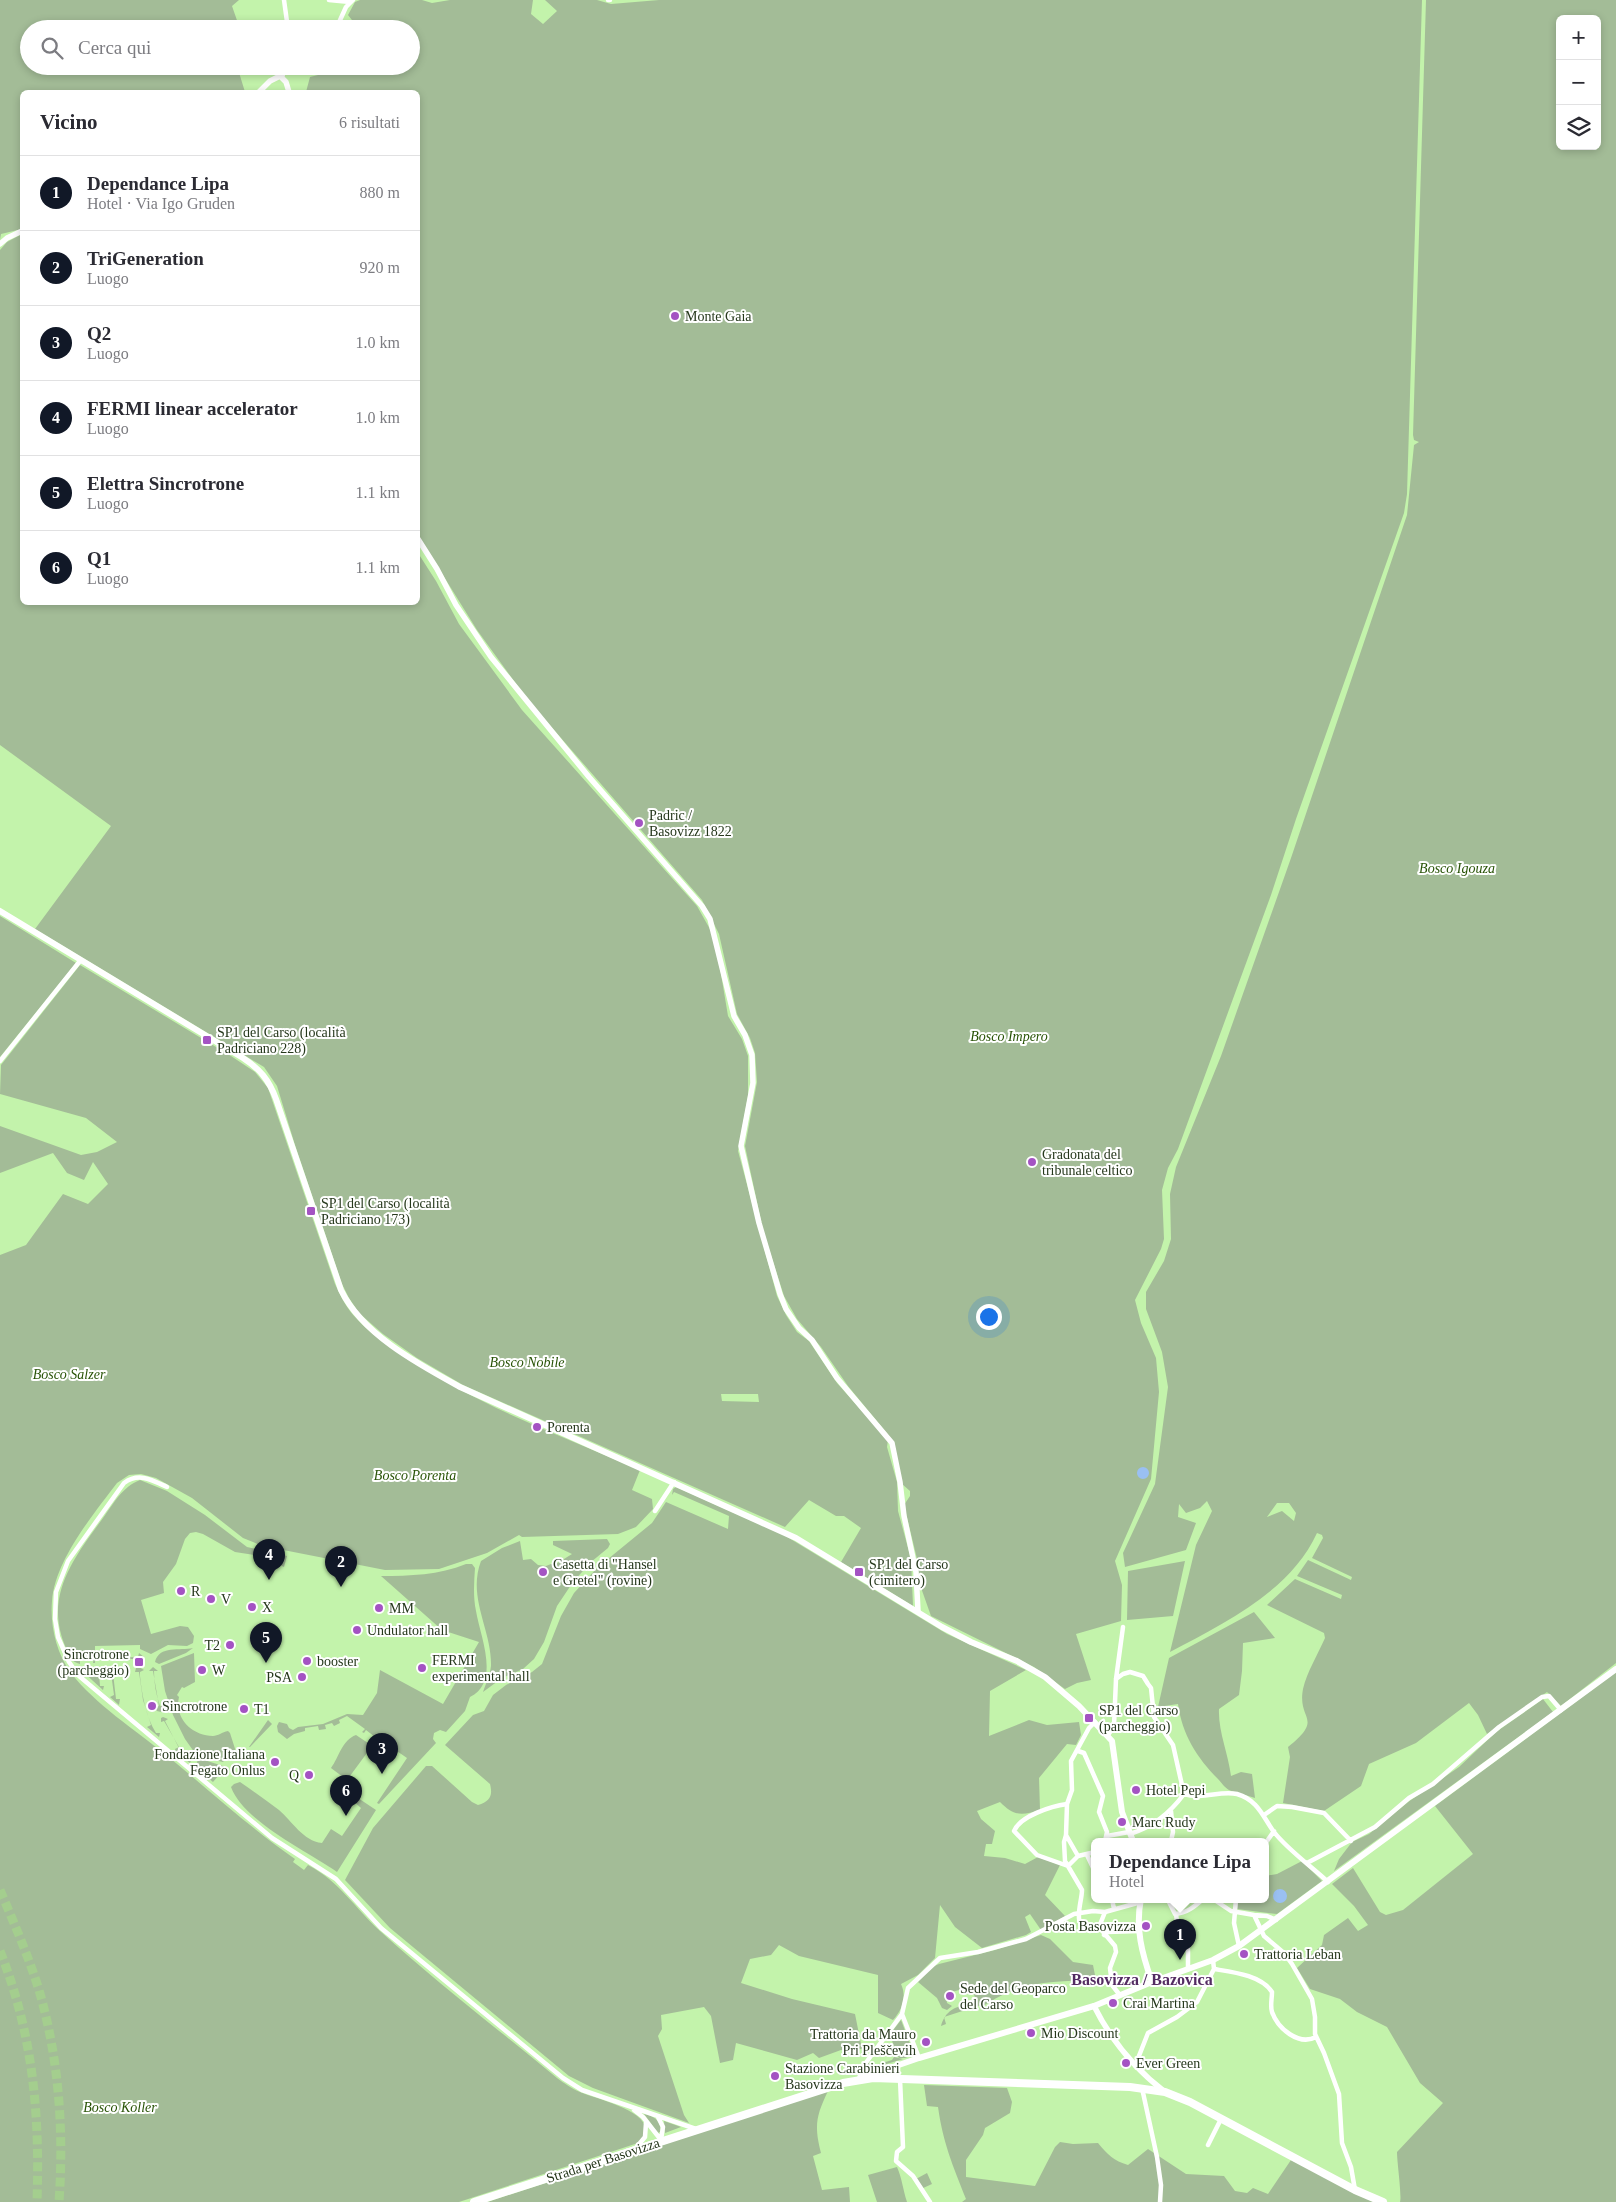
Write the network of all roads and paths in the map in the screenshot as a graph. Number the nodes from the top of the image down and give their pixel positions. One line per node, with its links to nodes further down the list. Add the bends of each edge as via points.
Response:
1 (284, 0): 4 (street)
2 (329, 0): 3 (street)
3 (351, 1): 5 (street)
4 (287, 20)
5 (341, 20)
6 (282, 76): 7 (street); 8 (street)
7 (261, 90)
8 (288, 90)
9 (20, 232): 10 (street)
10 (0, 244)
11 (420, 543): 18 (street, via 491,657 710,919 734,1016 752,1055 753,1083 742,1147 759,1223 780,1294 799,1328 892,1442 916,1572)
12 (0, 911): 13 (main road)
13 (80, 961): 14 (street); 15 (main road, via 261,1071 276,1099 341,1290 365,1324 414,1360 467,1390)
14 (0, 1061)
15 (674, 1482): 17 (street); 18 (main road, via 796,1538)
16 (167, 1487): 80 (street, via 142,1476 126,1481 68,1561 56,1592 55,1619 60,1645 74,1669 97,1693 272,1838 336,1879 387,1933 556,2073 582,2090)
17 (655, 1511)
18 (918, 1612): 23 (main road, via 1045,1677)
19 (1123, 1626): 21 (street)
20 (1616, 1669): 22 (main road)
21 (1116, 1679): 24 (street, via 1114,1726); 26 (street, via 1130,1672 1143,1676 1151,1688 1154,1717 1173,1745)
22 (1561, 1710): 38 (street, via 1549,1696 1542,1697 1499,1727 1433,1784 1409,1798 1375,1827); 45 (main road)
23 (1095, 1722): 24 (main road); 25 (street)
24 (1108, 1735): 31 (main road, via 1114,1746 1122,1812)
25 (1078, 1751): 27 (street, via 1070,1767 1072,1790); 33 (street, via 1084,1753 1103,1796 1099,1812)
26 (1184, 1794): 28 (street); 29 (street, via 1198,1797 1238,1794 1251,1800)
27 (1067, 1804): 32 (street); 44 (street, via 1027,1817 1014,1830 1037,1855)
28 (1171, 1811): 31 (street, via 1142,1830); 36 (street)
29 (1264, 1815): 30 (street); 38 (street, via 1277,1806 1324,1813)
30 (1274, 1831): 37 (street); 42 (street)
31 (1129, 1833): 34 (street); 35 (main road)
32 (1066, 1834): 41 (street); 44 (street, via 1064,1849)
33 (1106, 1838)
34 (1110, 1838)
35 (1132, 1838)
36 (1172, 1838)
37 (1269, 1838)
38 (1350, 1841): 42 (street)
39 (1091, 1854): 40 (street)
40 (1087, 1855): 41 (street); 43 (street)
41 (1078, 1856): 44 (street)
42 (1308, 1863): 45 (street)
43 (1091, 1864)
44 (1068, 1866): 56 (street, via 1082,1890)
45 (1328, 1882): 59 (main road)
46 (1113, 1903): 53 (street)
47 (1131, 1903): 53 (street)
48 (1141, 1903): 61 (main road)
49 (1170, 1903): 57 (street)
50 (1200, 1903): 57 (street)
51 (1219, 1903): 55 (street)
52 (1235, 1903): 55 (street)
53 (1114, 1909): 54 (street)
54 (1105, 1912): 56 (street); 60 (street)
55 (1234, 1912): 58 (street); 64 (street)
56 (1078, 1914): 60 (street, via 1086,1930 1090,1932); 71 (street, via 1026,1939 940,1958 908,1988)
57 (1176, 1914): 67 (street, via 1177,1941 1188,1949)
58 (1254, 1915): 59 (street); 62 (street)
59 (1276, 1920): 62 (main road)
60 (1099, 1927): 63 (street)
61 (1139, 1931): 63 (street, via 1107,1932); 68 (main road)
62 (1261, 1931): 64 (main road); 72 (street, via 1284,1953 1309,1991 1316,2016)
63 (1104, 1935): 69 (street, via 1115,1946 1110,1968 1112,1985)
64 (1239, 1946): 65 (main road)
65 (1213, 1960): 66 (street); 67 (main road)
66 (1214, 1969): 72 (street, via 1247,1975 1261,1982 1272,1992 1273,2013 1281,2029 1300,2038 1311,2040); 74 (street, via 1197,2002 1145,2036)
67 (1188, 1970): 68 (main road)
68 (1152, 1982): 69 (main road)
69 (1119, 1994): 70 (main road)
70 (1094, 2006): 73 (main road); 74 (street)
71 (902, 2014): 73 (street); 76 (street, via 862,2068)
72 (1316, 2037): 88 (street, via 1339,2094 1342,2143)
73 (919, 2058): 76 (main road)
74 (1134, 2066): 75 (street)
75 (1144, 2076): 78 (street); 79 (street)
76 (859, 2079): 77 (main road, Strada per Basovizza); 84 (main road, Strada per Basovizza)
77 (900, 2079): 78 (main road, Strada per Basovizza); 90 (street, via 903,2147 897,2152 896,2161 913,2176)
78 (1142, 2088): 79 (main road, Strada per Basovizza); 91 (street, via 1161,2185)
79 (1165, 2092): 82 (main road, Strada per Basovizza)
80 (618, 2103): 81 (street); 83 (street, via 639,2113)
81 (658, 2116): 84 (street); 85 (street, via 663,2126)
82 (1221, 2119): 86 (street); 88 (main road, Strada per Basovizza)
83 (646, 2122): 85 (street); 87 (street, via 646,2134)
84 (696, 2129): 85 (main road, Strada per Basovizza)
85 (661, 2140): 87 (main road, Strada per Basovizza)
86 (1208, 2145)
87 (635, 2149): 89 (main road, Strada per Basovizza)
88 (1355, 2190): 92 (main road, Strada per Basovizza)
89 (474, 2202)
90 (930, 2202)
91 (1160, 2202)
92 (1383, 2202)

